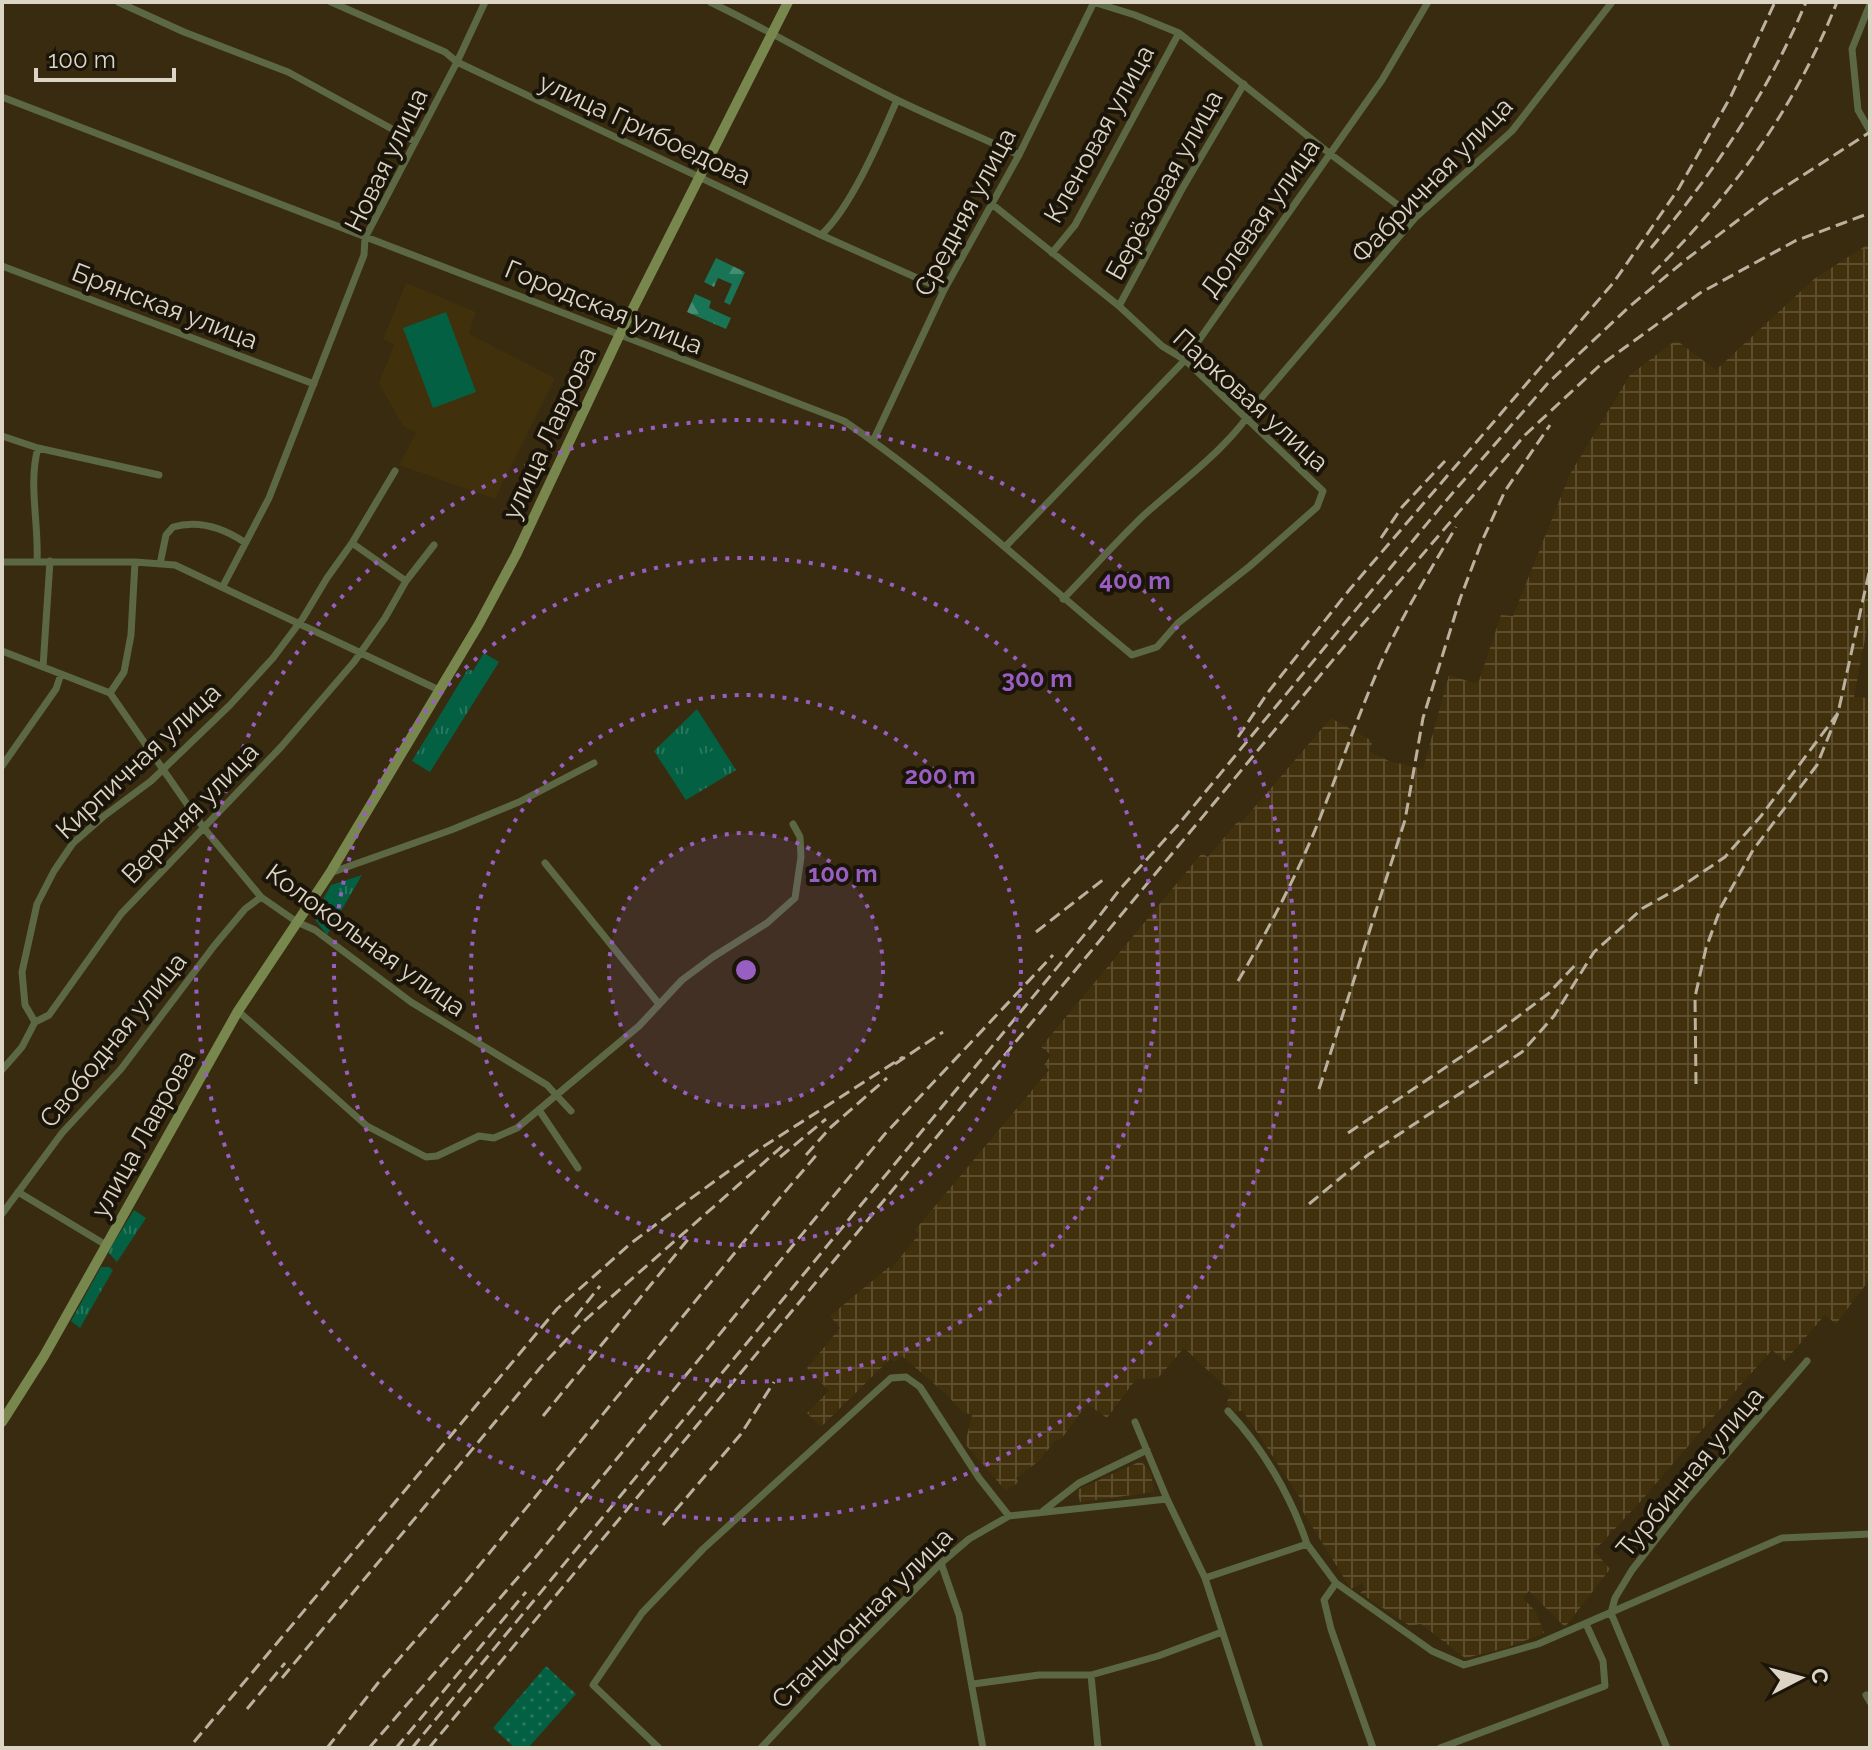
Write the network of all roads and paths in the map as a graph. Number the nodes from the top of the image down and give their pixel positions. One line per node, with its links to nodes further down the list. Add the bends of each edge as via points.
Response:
1 (118, 2): 17 (street, via 288,72)
2 (331, 2): 12 (street, улица Грибоедова)
3 (485, 2): 12 (street, Новая улица)
4 (710, 2): 10 (street)
5 (788, 2): 10 (main road, улица Лаврова)
6 (1094, 2): 11 (street); 19 (street, Средняя улица)
7 (1428, 2): 18 (street, Долевая улица, via 1382,80)
8 (1612, 2): 22 (street, Фабричная улица, via 1512,131)
9 (1870, 4): 16 (street, via 1852,49 1858,110)
10 (773, 32): 15 (street); 20 (main road, улица Лаврова)
11 (1179, 33): 13 (street); 25 (street, Кленовая улица, via 1075,225)
12 (457, 62): 17 (street, Новая улица); 20 (street, улица Грибоедова)
13 (1244, 84): 18 (street); 28 (street, Берёзовая улица)
14 (2, 97): 24 (street, Городская улица)
15 (897, 100): 19 (street); 23 (street, via 864,170)
16 (1870, 131)
17 (414, 141): 24 (street, Новая улица)
18 (1329, 153): 22 (street); 30 (street, Долевая улица)
19 (1019, 155): 21 (street, Средняя улица)
20 (699, 176): 23 (street, улица Грибоедова); 29 (main road, улица Лаврова)
21 (993, 205): 25 (street, Парковая улица); 27 (street, Средняя улица)
22 (1415, 218): 32 (street, Фабричная улица)
23 (821, 235): 27 (street, улица Грибоедова)
24 (365, 238): 29 (street, Городская улица); 31 (street, Новая улица, via 364,255)
25 (1052, 253): 28 (street, Парковая улица)
26 (2, 266): 31 (street, Брянская улица)
27 (944, 290): 34 (street, Средняя улица)
28 (1119, 306): 30 (street, Парковая улица)
29 (619, 336): 34 (street, Городская улица, via 844,421); 56 (main road, улица Лаврова, via 516,555)
30 (1185, 360): 32 (street, Парковая улица); 41 (street, Долевая улица)
31 (314, 384): 38 (street, Новая улица, via 269,498)
32 (1247, 420): 49 (street, Фабричная улица); 53 (street, Парковая улица, via 1323,491 1317,507 1178,623 1157,647)
33 (2, 436): 35 (street)
34 (873, 441): 41 (street, Городская улица)
35 (38, 448): 37 (street); 42 (street)
36 (395, 471): 39 (street, Кирпичная улица)
37 (159, 475)
38 (244, 542): 46 (street, via 213,527 173,527); 48 (street, Новая улица)
39 (352, 543): 47 (street); 50 (street, Кирпичная улица)
40 (434, 545): 47 (street, Верхняя улица)
41 (1006, 546): 49 (street, Городская улица)
42 (37, 561): 43 (street); 44 (street)
43 (50, 561): 45 (street); 54 (street)
44 (2, 562)
45 (135, 562): 46 (street); 57 (street, via 124,672)
46 (160, 564): 48 (street, via 175,565)
47 (406, 581): 52 (street, Верхняя улица)
48 (223, 586): 50 (street)
49 (1063, 599): 53 (street, Городская улица)
50 (297, 625): 52 (street); 60 (street, Кирпичная улица, via 230,705)
51 (2, 651): 54 (street)
52 (361, 652): 56 (street); 62 (street, Верхняя улица, via 281,747)
53 (1132, 655)
54 (43, 667): 55 (street)
55 (61, 674): 57 (street); 59 (street)
56 (439, 690): 64 (main road, улица Лаврова)
57 (110, 693): 60 (street, Колокольная улица)
58 (594, 763): 64 (street, via 519,802)
59 (2, 766)
60 (164, 769): 62 (street, Колокольная улица); 69 (street, Кирпичная улица, via 73,843 37,904 22,972 25,1005)
61 (793, 824): 67 (street, via 801,857 795,898 682,980)
62 (203, 827): 65 (street, Колокольная улица); 69 (street, Верхняя улица, via 121,914 49,1015)
63 (545, 863): 67 (street)
64 (330, 873): 66 (main road, улица Лаврова)
65 (261, 897): 66 (street, Колокольная улица); 75 (street, Свободная улица, via 214,946)
66 (297, 922): 68 (main road, улица Лаврова); 71 (street, Колокольная улица)
67 (659, 1004): 71 (street)
68 (238, 1011): 72 (street, via 367,1126 426,1157 479,1136 494,1138); 77 (main road, улица Лаврова)
69 (35, 1022): 70 (street, Верхняя улица)
70 (2, 1070)
71 (557, 1094): 72 (street); 73 (street, Колокольная улица)
72 (539, 1110): 74 (street)
73 (571, 1111)
74 (578, 1168)
75 (18, 1192): 76 (street, Свободная улица); 77 (street)
76 (2, 1214)
77 (106, 1245): 80 (main road, улица Лаврова)
78 (1807, 1361): 91 (street, Турбинная улица, via 1641,1558)
79 (1228, 1411): 87 (street, via 1281,1484)
80 (2, 1422)
81 (1135, 1422): 82 (street)
82 (1147, 1450): 83 (street); 84 (street, via 1079,1483)
83 (1167, 1499): 84 (street, Станционная улица); 89 (street)
84 (1042, 1512): 85 (street, Станционная улица)
85 (1009, 1516): 88 (street, Станционная улица); 96 (street, via 920,1387 906,1377 891,1378 703,1549 642,1613 593,1685)
86 (1870, 1534): 91 (street, via 1782,1538)
87 (1307, 1544): 89 (street); 90 (street)
88 (941, 1563): 95 (street, via 959,1615); 97 (street, Станционная улица)
89 (1205, 1578): 93 (street)
90 (1336, 1583): 92 (street, via 1432,1651 1464,1665); 101 (street, via 1324,1600)
91 (1611, 1613): 92 (street); 103 (street)
92 (1586, 1624): 102 (street, via 1603,1661 1605,1686)
93 (1222, 1632): 94 (street); 100 (street)
94 (1091, 1675): 95 (street); 99 (street)
95 (973, 1684): 98 (street)
96 (659, 1748)
97 (761, 1748)
98 (983, 1748)
99 (1098, 1748)
100 (1260, 1748)
101 (1373, 1748)
102 (1440, 1748)
103 (1667, 1748)

